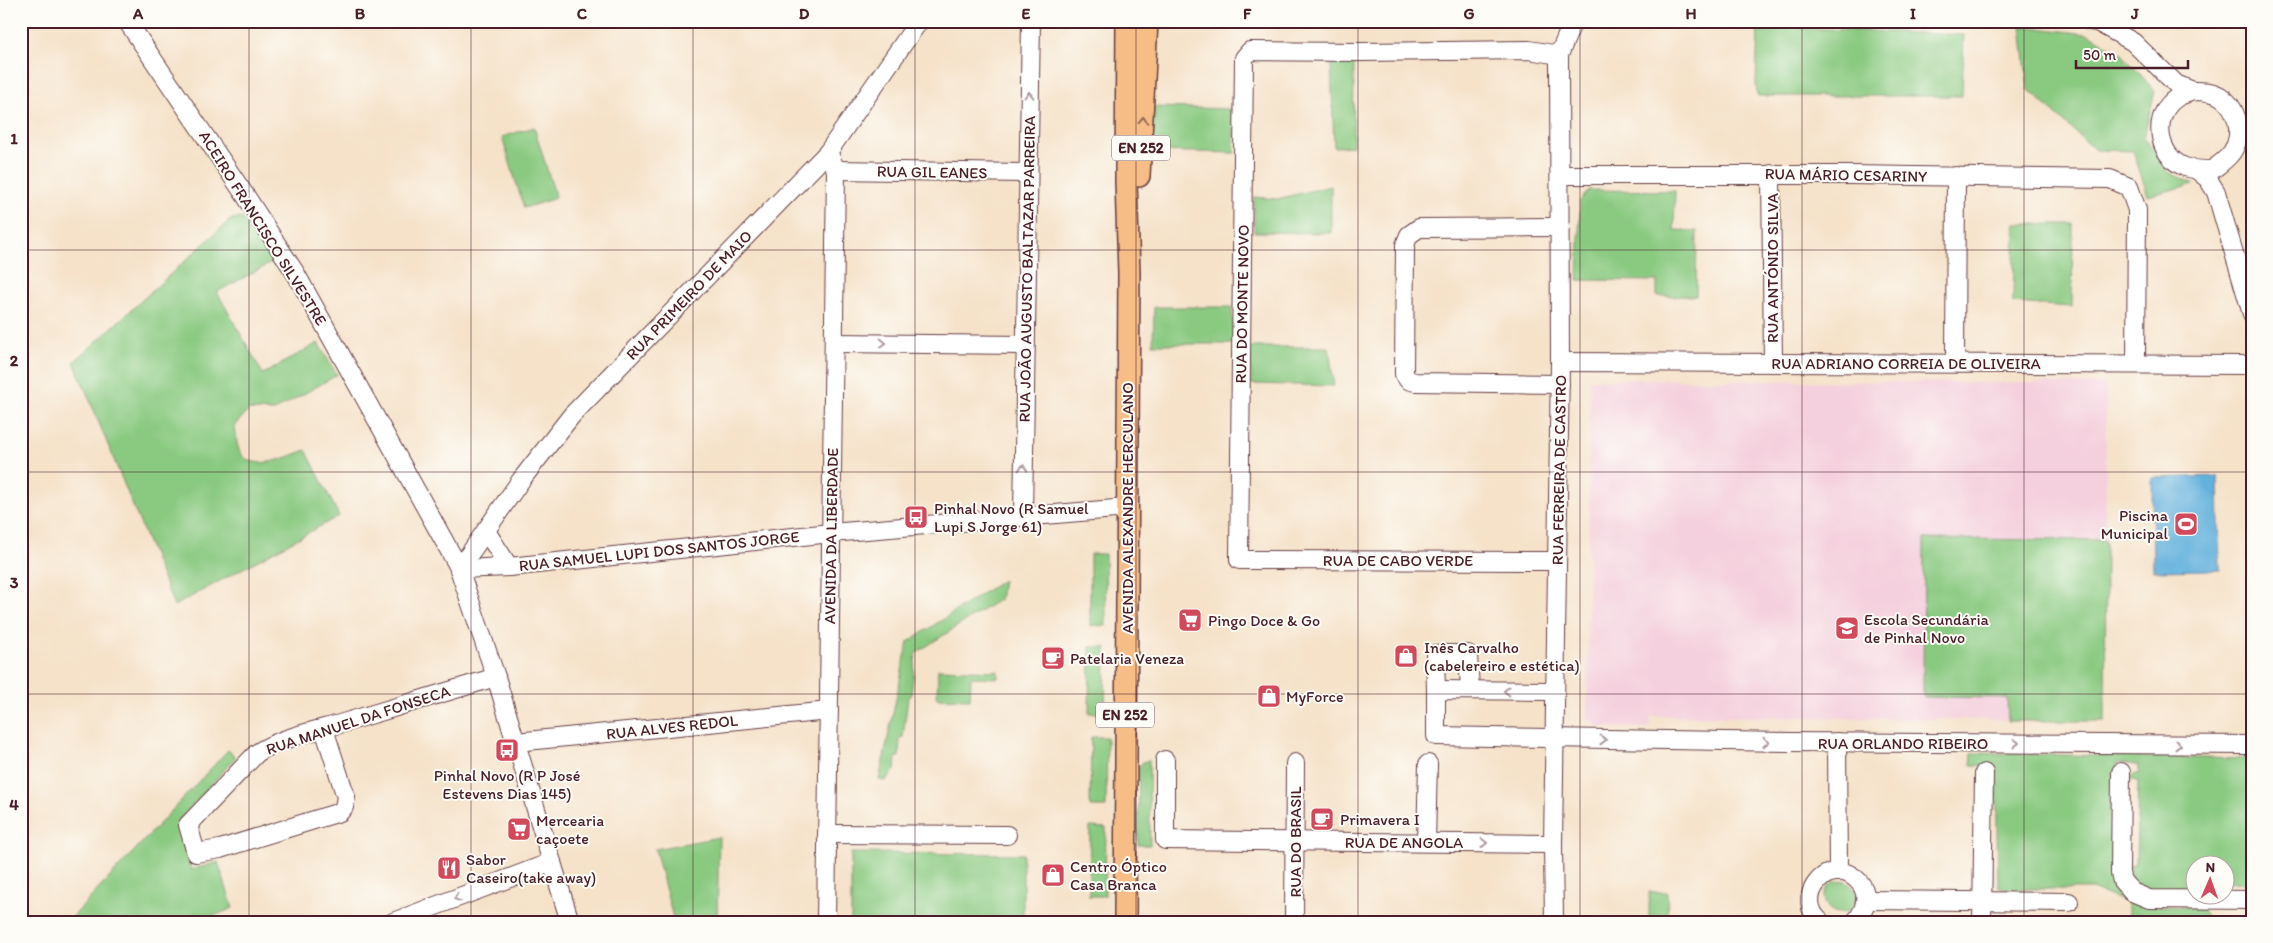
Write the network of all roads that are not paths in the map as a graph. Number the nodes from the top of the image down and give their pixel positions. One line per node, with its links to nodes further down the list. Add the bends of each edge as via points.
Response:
1 (127, 21): 41 (street, ACEIRO FRANCISCO SILVESTRE, via 296,274)
2 (919, 21): 14 (street, RUA PRIMEIRO DE MAIO)
3 (1031, 21): 18 (street, RUA JOÃO AUGUSTO BALTAZAR PARREIRA, one-way to 3)
4 (1127, 21): 24 (main road, AVENIDA ALEXANDRE HERCULANO / EN 252)
5 (1147, 21): 24 (main road, AVENIDA ALEXANDRE HERCULANO / EN 252, one-way to 5, via 1138,192)
6 (1573, 21): 8 (street, RUA FERREIRA DE CASTRO)
7 (2090, 21): 9 (street, via 2133,42)
8 (1559, 55): 20 (street, RUA FERREIRA DE CASTRO); 38 (street, RUA DO MONTE NOVO, via 1530,50 1250,51 1244,58)
9 (2161, 72): 10 (street, via 2176,84); 11 (street, via 2168,90)
10 (2193, 91): 11 (street, via 2178,97); 12 (street, via 2219,96)
11 (2168, 106): 17 (street, via 2162,117 2161,141 2172,159)
12 (2244, 120): 15 (street)
13 (2252, 136): 15 (street)
14 (828, 152): 16 (street, AVENIDA DA LIBERDADE); 36 (street, RUA PRIMEIRO DE MAIO, via 572,415)
15 (2229, 156): 17 (street, via 2212,170); 22 (street)
16 (836, 170): 18 (street, RUA GIL EANES); 26 (street, AVENIDA DA LIBERDADE)
17 (2197, 170): 22 (street)
18 (1028, 173): 27 (street, RUA JOÃO AUGUSTO BALTAZAR PARREIRA)
19 (1771, 174): 20 (street, RUA MÁRIO CESARINY); 21 (street, RUA MÁRIO CESARINY); 29 (street, RUA ANTÓNIO SILVA)
20 (1561, 175): 23 (street, RUA FERREIRA DE CASTRO)
21 (1956, 176): 30 (street); 31 (street, RUA MÁRIO CESARINY, via 2110,179 2129,187 2137,210)
22 (2216, 192): 25 (street)
23 (1560, 227): 28 (street, RUA FERREIRA DE CASTRO); 33 (street, via 1419,228 1409,235 1405,245 1404,374 1415,382)
24 (1129, 274): 34 (main road, AVENIDA ALEXANDRE HERCULANO / EN 252)
25 (2252, 314)
26 (834, 343): 27 (street, one-way to 27); 37 (street, AVENIDA DA LIBERDADE)
27 (1025, 345): 35 (street, RUA JOÃO AUGUSTO BALTAZAR PARREIRA, one-way to 27)
28 (1560, 362): 29 (street, RUA ADRIANO CORREIA DE OLIVEIRA); 33 (street, RUA FERREIRA DE CASTRO)
29 (1773, 362): 30 (street, RUA ADRIANO CORREIA DE OLIVEIRA)
30 (1955, 363): 31 (street, RUA ADRIANO CORREIA DE OLIVEIRA)
31 (2136, 364): 32 (street, RUA ADRIANO CORREIA DE OLIVEIRA)
32 (2252, 365)
33 (1560, 384): 39 (street, RUA FERREIRA DE CASTRO)
34 (1127, 508): 35 (street, RUA SAMUEL LUPI DOS SANTOS JORGE); 71 (main road, AVENIDA ALEXANDRE HERCULANO / EN 252)
35 (1023, 516): 37 (street, RUA SAMUEL LUPI DOS SANTOS JORGE)
36 (486, 531): 40 (street); 41 (street, RUA PRIMEIRO DE MAIO)
37 (831, 532): 40 (street, RUA SAMUEL LUPI DOS SANTOS JORGE); 46 (street, AVENIDA DA LIBERDADE)
38 (1240, 560): 39 (street, RUA DE CABO VERDE)
39 (1557, 561): 45 (street, RUA FERREIRA DE CASTRO)
40 (509, 567): 41 (street, RUA SAMUEL LUPI DOS SANTOS JORGE)
41 (459, 569): 42 (street, ACEIRO FRANCISCO SILVESTRE)
42 (496, 677): 47 (street, RUA MANUEL DA FONSECA); 49 (street, ACEIRO FRANCISCO SILVESTRE)
43 (1436, 690): 44 (street); 44 (street, via 1435,654 1468,654); 48 (street, RUA ORLANDO RIBEIRO, via 1436,736)
44 (1470, 690): 45 (street, one-way to 44)
45 (1555, 691): 48 (street, RUA FERREIRA DE CASTRO)
46 (829, 712): 49 (street, RUA ALVES REDOL); 57 (street, AVENIDA DA LIBERDADE)
47 (324, 729): 47 (street, RUA MANUEL DA FONSECA, via 274,744 257,753 188,825 196,853 220,849 340,812 346,796)
48 (1555, 739): 50 (street, RUA ORLANDO RIBEIRO, one-way to 50); 61 (street, RUA FERREIRA DE CASTRO)
49 (516, 742): 62 (street, ACEIRO FRANCISCO SILVESTRE)
50 (1837, 742): 51 (street, RUA ORLANDO RIBEIRO, one-way to 51); 63 (street)
51 (2252, 745)
52 (1166, 760): 59 (street, RUA DE ANGOLA, via 1165,840)
53 (1295, 763): 59 (street, RUA DO BRASIL)
54 (1428, 764): 60 (street)
55 (2121, 772): 65 (street, via 2120,873 2122,881 2132,892 2149,899)
56 (1984, 773): 66 (street)
57 (827, 834): 58 (street); 70 (street, AVENIDA DA LIBERDADE)
58 (1006, 835)
59 (1295, 842): 60 (street, RUA DE ANGOLA); 72 (street, RUA DO BRASIL)
60 (1426, 842): 61 (street, RUA DE ANGOLA, one-way to 61)
61 (1553, 844): 73 (street, RUA FERREIRA DE CASTRO)
62 (552, 862): 68 (street, one-way to 68); 69 (street, ACEIRO FRANCISCO SILVESTRE)
63 (1838, 872): 64 (street, via 1860,882); 74 (street, via 1828,873 1813,886 1811,910)
64 (1866, 900): 66 (street); 75 (street, via 1862,914)
65 (2252, 900)
66 (1982, 902): 67 (street); 76 (street)
67 (2068, 902)
68 (392, 922)
69 (570, 922)
70 (826, 922)
71 (1125, 922)
72 (1294, 922)
73 (1554, 922)
74 (1821, 922)
75 (1855, 922)
76 (1982, 922)

